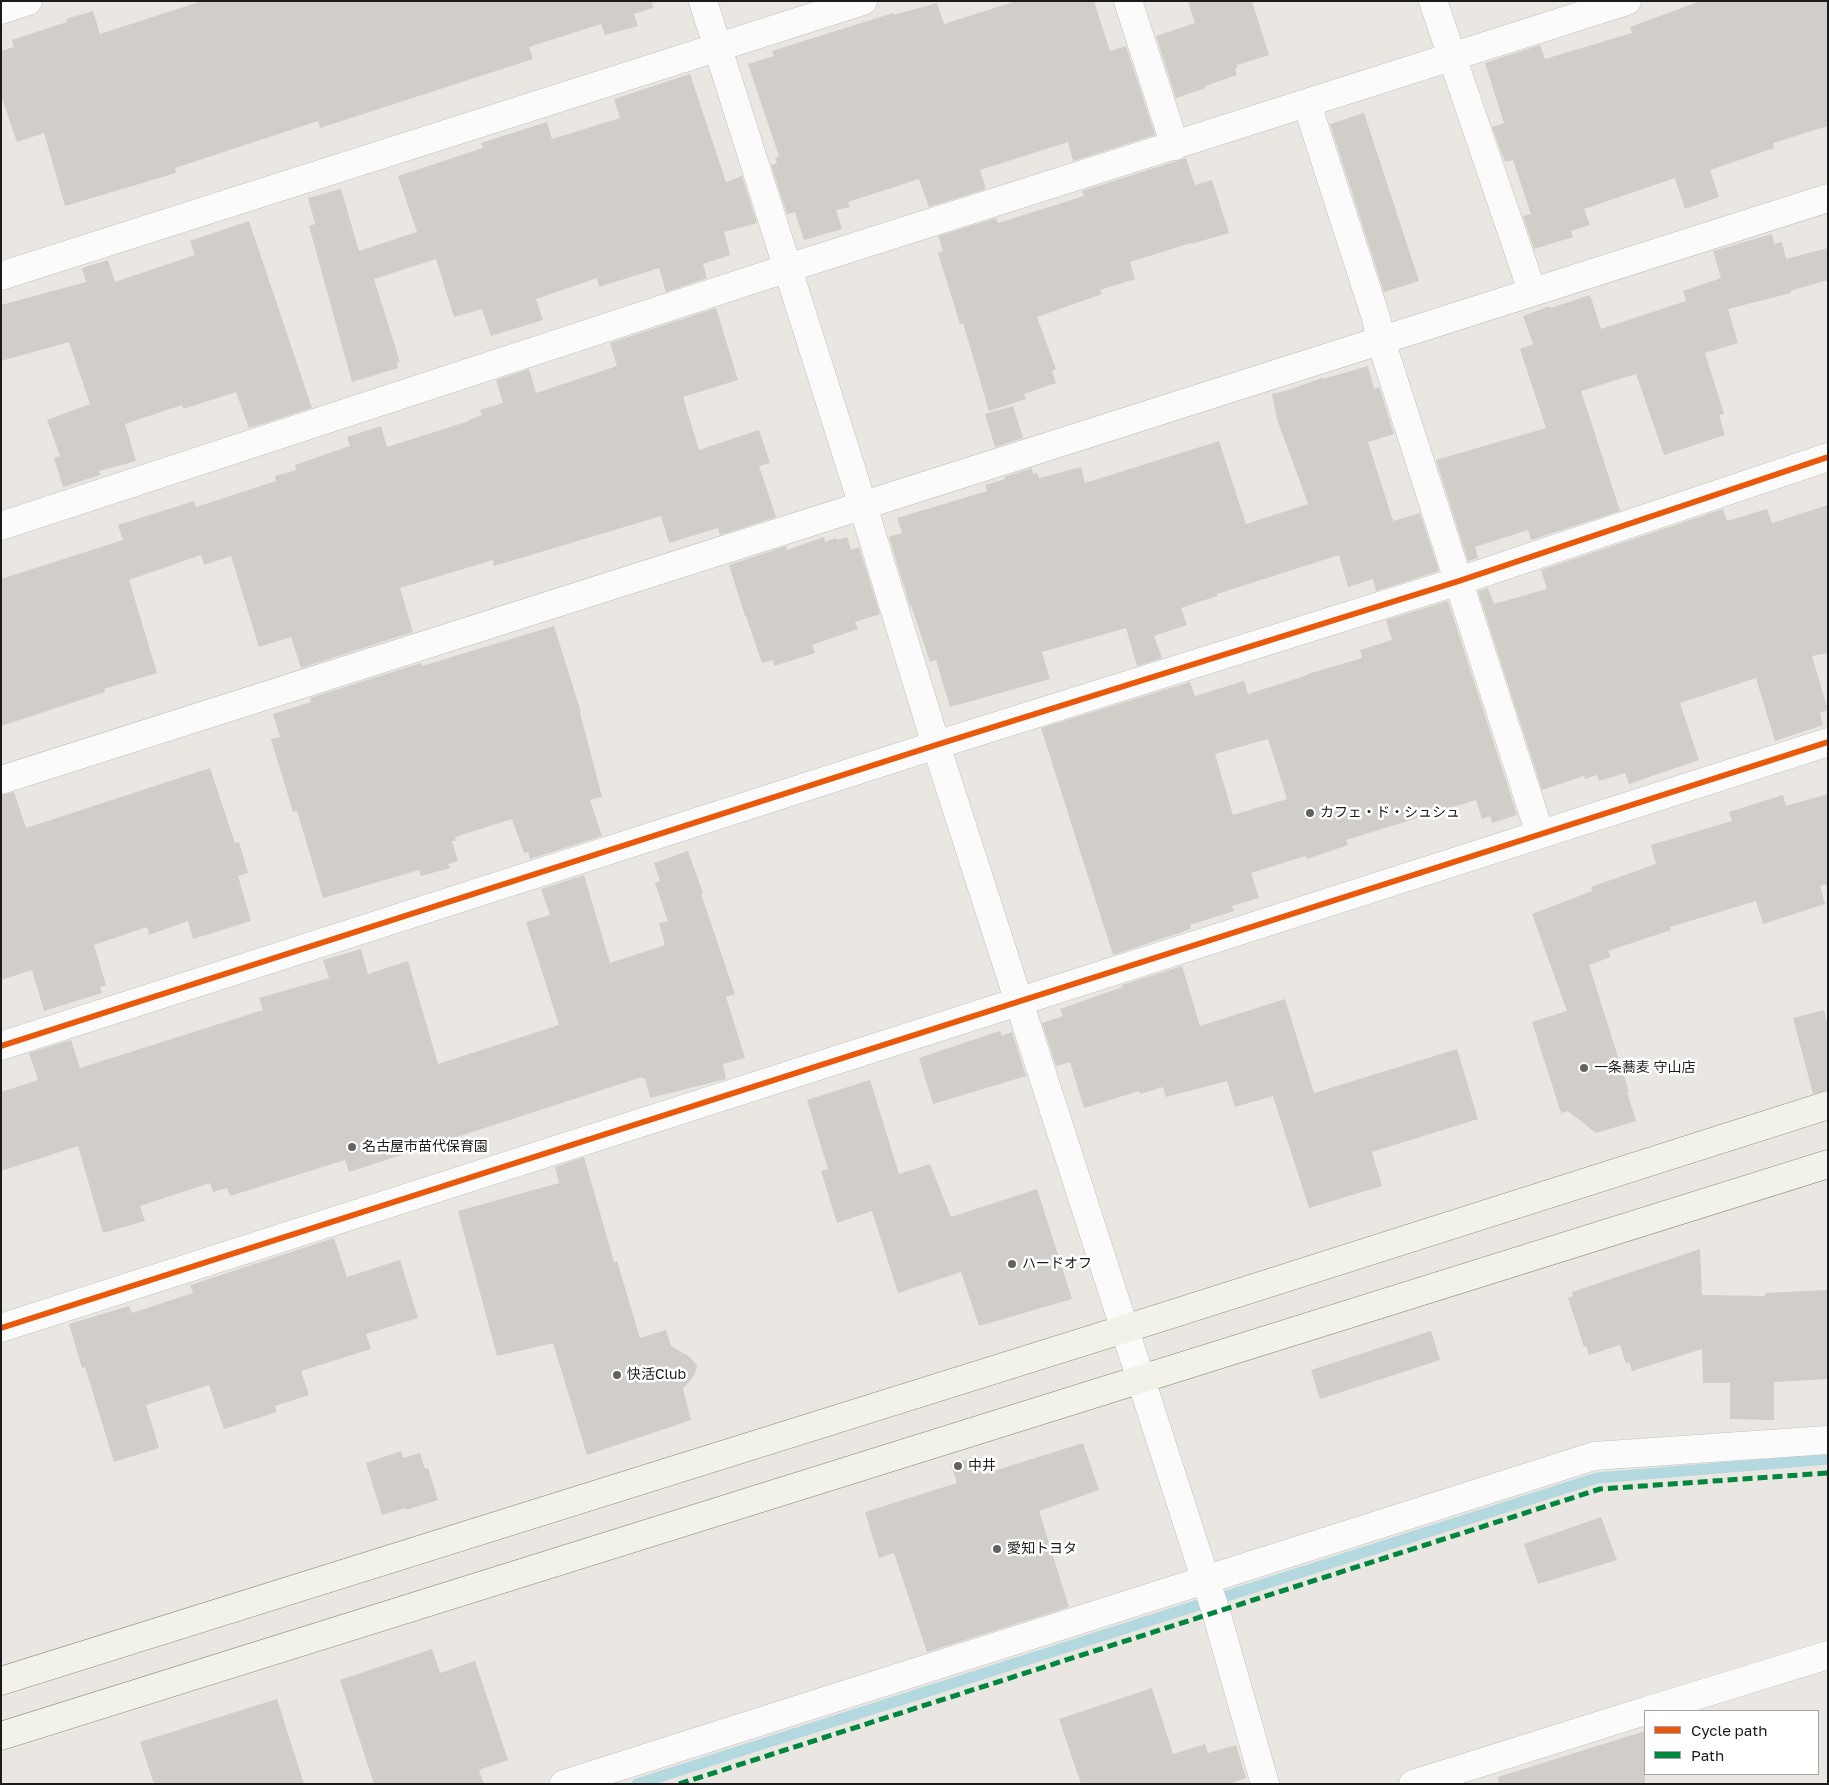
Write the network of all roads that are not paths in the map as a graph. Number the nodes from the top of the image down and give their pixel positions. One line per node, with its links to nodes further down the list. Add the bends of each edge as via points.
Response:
1 (28, 1): 7 (street)
2 (703, 1): 8 (street)
3 (863, 1): 8 (street)
4 (1128, 1): 11 (street)
5 (1433, 1): 9 (street)
6 (1627, 1): 9 (street)
7 (1, 10)
8 (718, 47): 13 (street); 14 (street)
9 (1452, 58): 10 (street); 15 (street)
10 (1307, 104): 11 (street); 16 (street)
11 (1175, 146): 13 (street)
12 (1828, 198): 15 (street)
13 (788, 268): 18 (street); 19 (street)
14 (1, 276)
15 (1532, 291): 16 (street)
16 (1381, 341): 18 (street); 20 (street)
17 (1828, 457): 20 (street)
18 (863, 506): 22 (street); 23 (street)
19 (1, 526)
20 (1459, 581): 22 (street); 24 (street)
21 (1828, 742): 24 (street)
22 (936, 745): 25 (street); 26 (street)
23 (1, 780)
24 (1540, 834): 25 (street)
25 (1020, 1000): 29 (street); 30 (street)
26 (1, 1046)
27 (1828, 1105): 30 (street)
28 (1828, 1164): 31 (street)
29 (1, 1328)
30 (1125, 1329): 31 (street); 35 (street)
31 (1141, 1379): 33 (street); 38 (street)
32 (1828, 1440): 33 (street, via 1594,1456)
33 (1209, 1590): 39 (street); 40 (street)
34 (1828, 1655): 36 (street)
35 (1, 1681)
36 (1649, 1710)
37 (1644, 1712): 41 (street)
38 (1, 1736)
39 (564, 1784)
40 (1265, 1784)
41 (1413, 1784)

